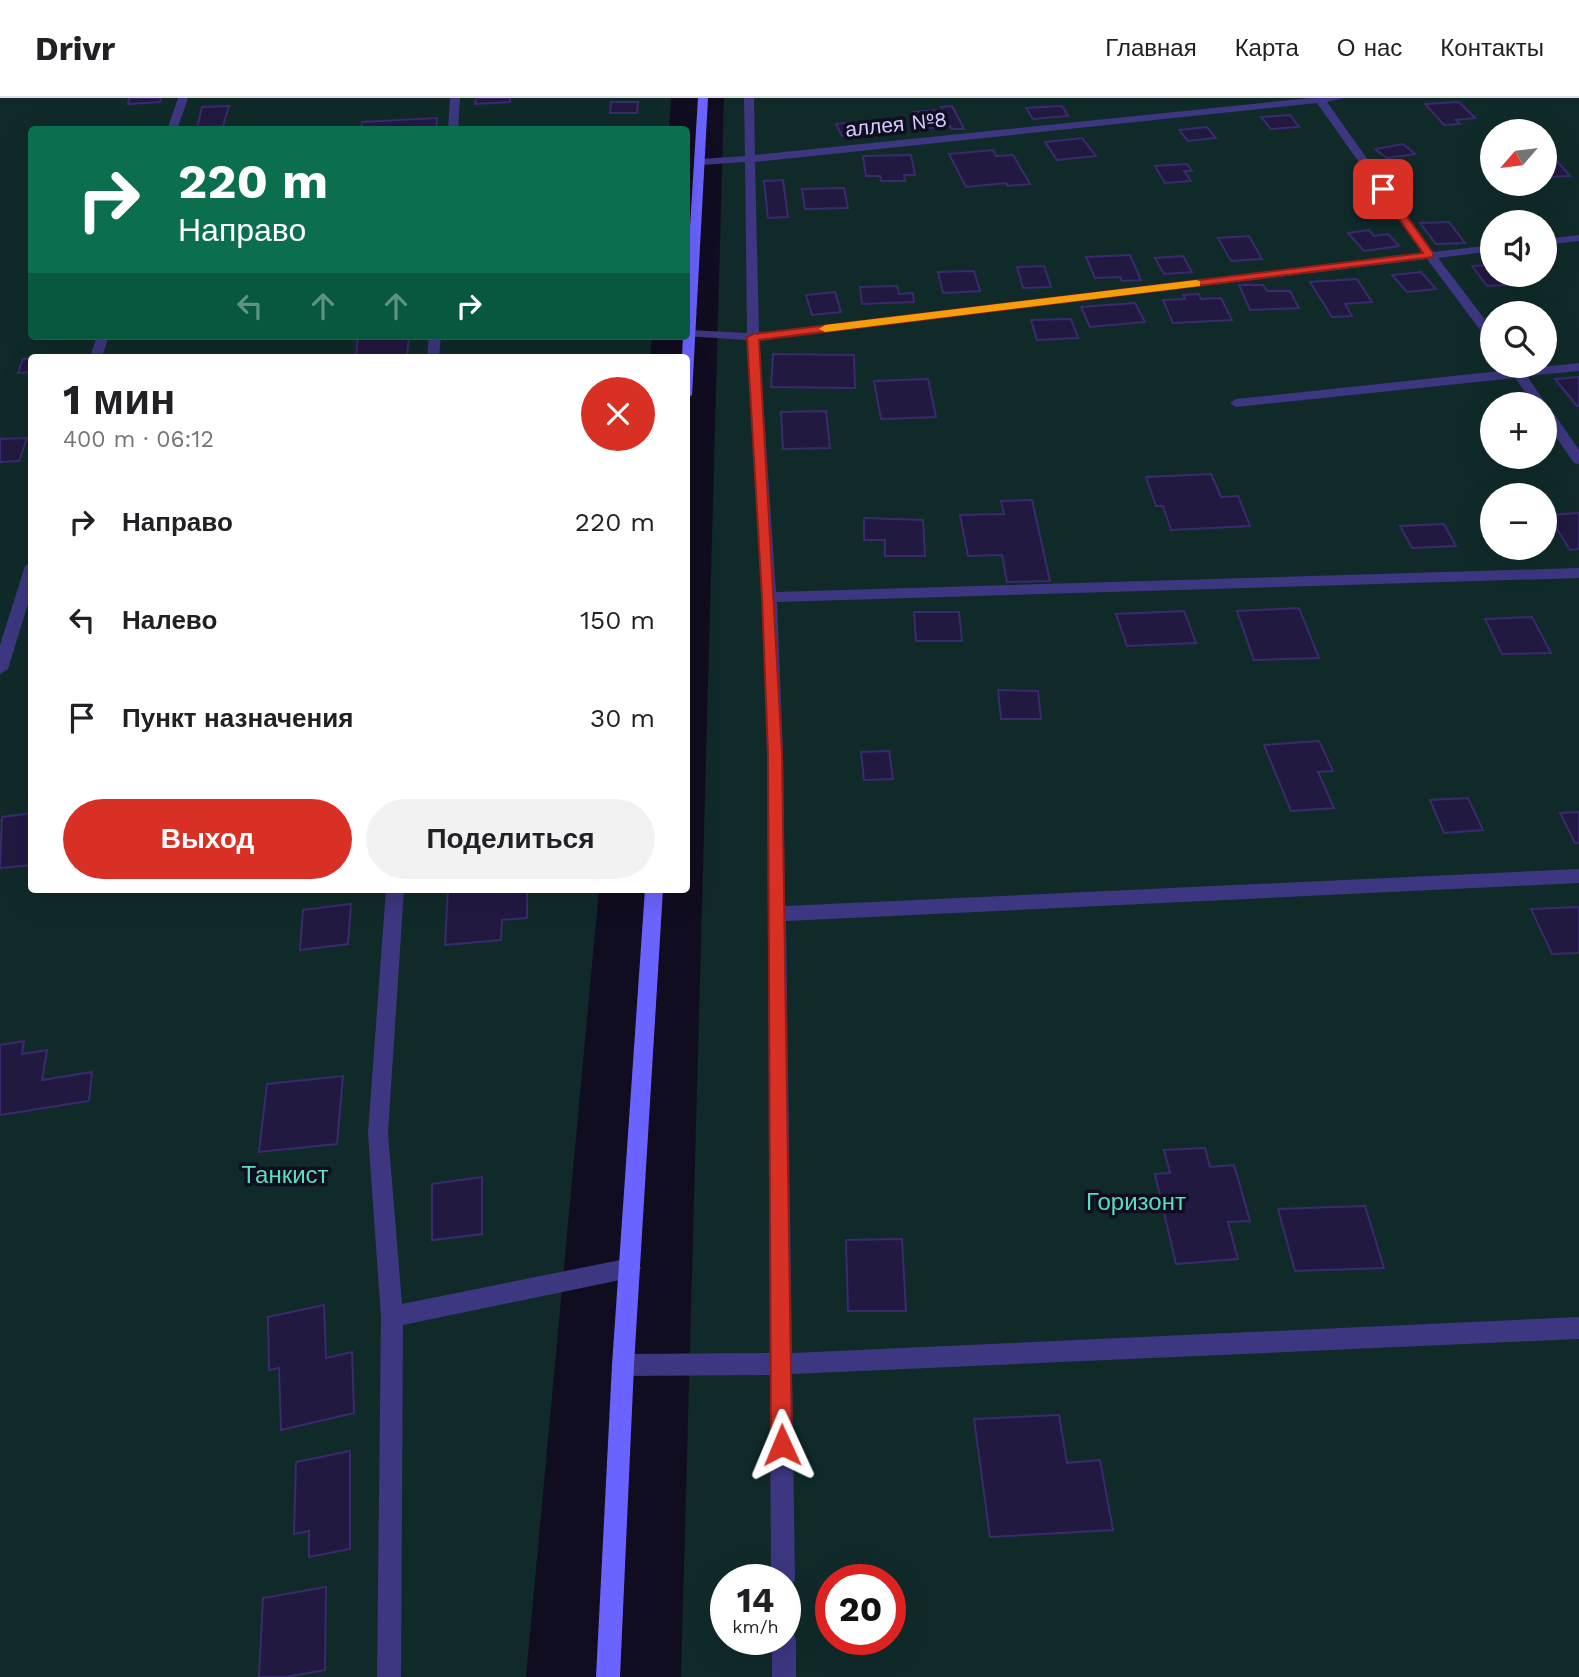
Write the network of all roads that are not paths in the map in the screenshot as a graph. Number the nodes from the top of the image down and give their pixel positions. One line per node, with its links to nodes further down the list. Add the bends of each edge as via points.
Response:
1 (183, 98): 7 (lane)
2 (455, 98): 8 (lane)
3 (703, 98): 10 (street)
4 (749, 98): 9 (lane)
5 (1339, 98): 6 (lane, аллея №8)
6 (1320, 100): 9 (lane, аллея №8); 14 (lane)
7 (173, 126)
8 (453, 126)
9 (749, 159): 10 (lane, аллея №8); 17 (lane)
10 (701, 162): 16 (street)
11 (1579, 238): 12 (lane)
12 (1557, 241)
13 (1480, 249): 14 (lane)
14 (1430, 255): 15 (lane); 17 (lane)
15 (1480, 322)
16 (690, 334): 17 (lane)
17 (753, 337): 26 (lane)
18 (1579, 367): 19 (lane)
19 (1557, 368)
20 (1480, 373): 21 (lane)
21 (1236, 404)
22 (1557, 428): 23 (lane)
23 (1579, 460)
24 (1579, 573): 26 (lane)
25 (28, 579): 27 (lane)
26 (769, 597): 31 (lane)
27 (0, 669)
28 (1579, 876): 31 (lane)
29 (395, 893): 33 (lane, via 378,1133)
30 (654, 893): 32 (street)
31 (776, 914): 35 (lane)
32 (630, 1268): 33 (lane); 36 (street)
33 (392, 1317): 39 (lane)
34 (1579, 1328): 35 (lane)
35 (781, 1364): 36 (lane); 37 (lane)
36 (623, 1365): 40 (street)
37 (783, 1564)
38 (784, 1655): 41 (lane)
39 (389, 1677)
40 (608, 1677)
41 (784, 1677)

